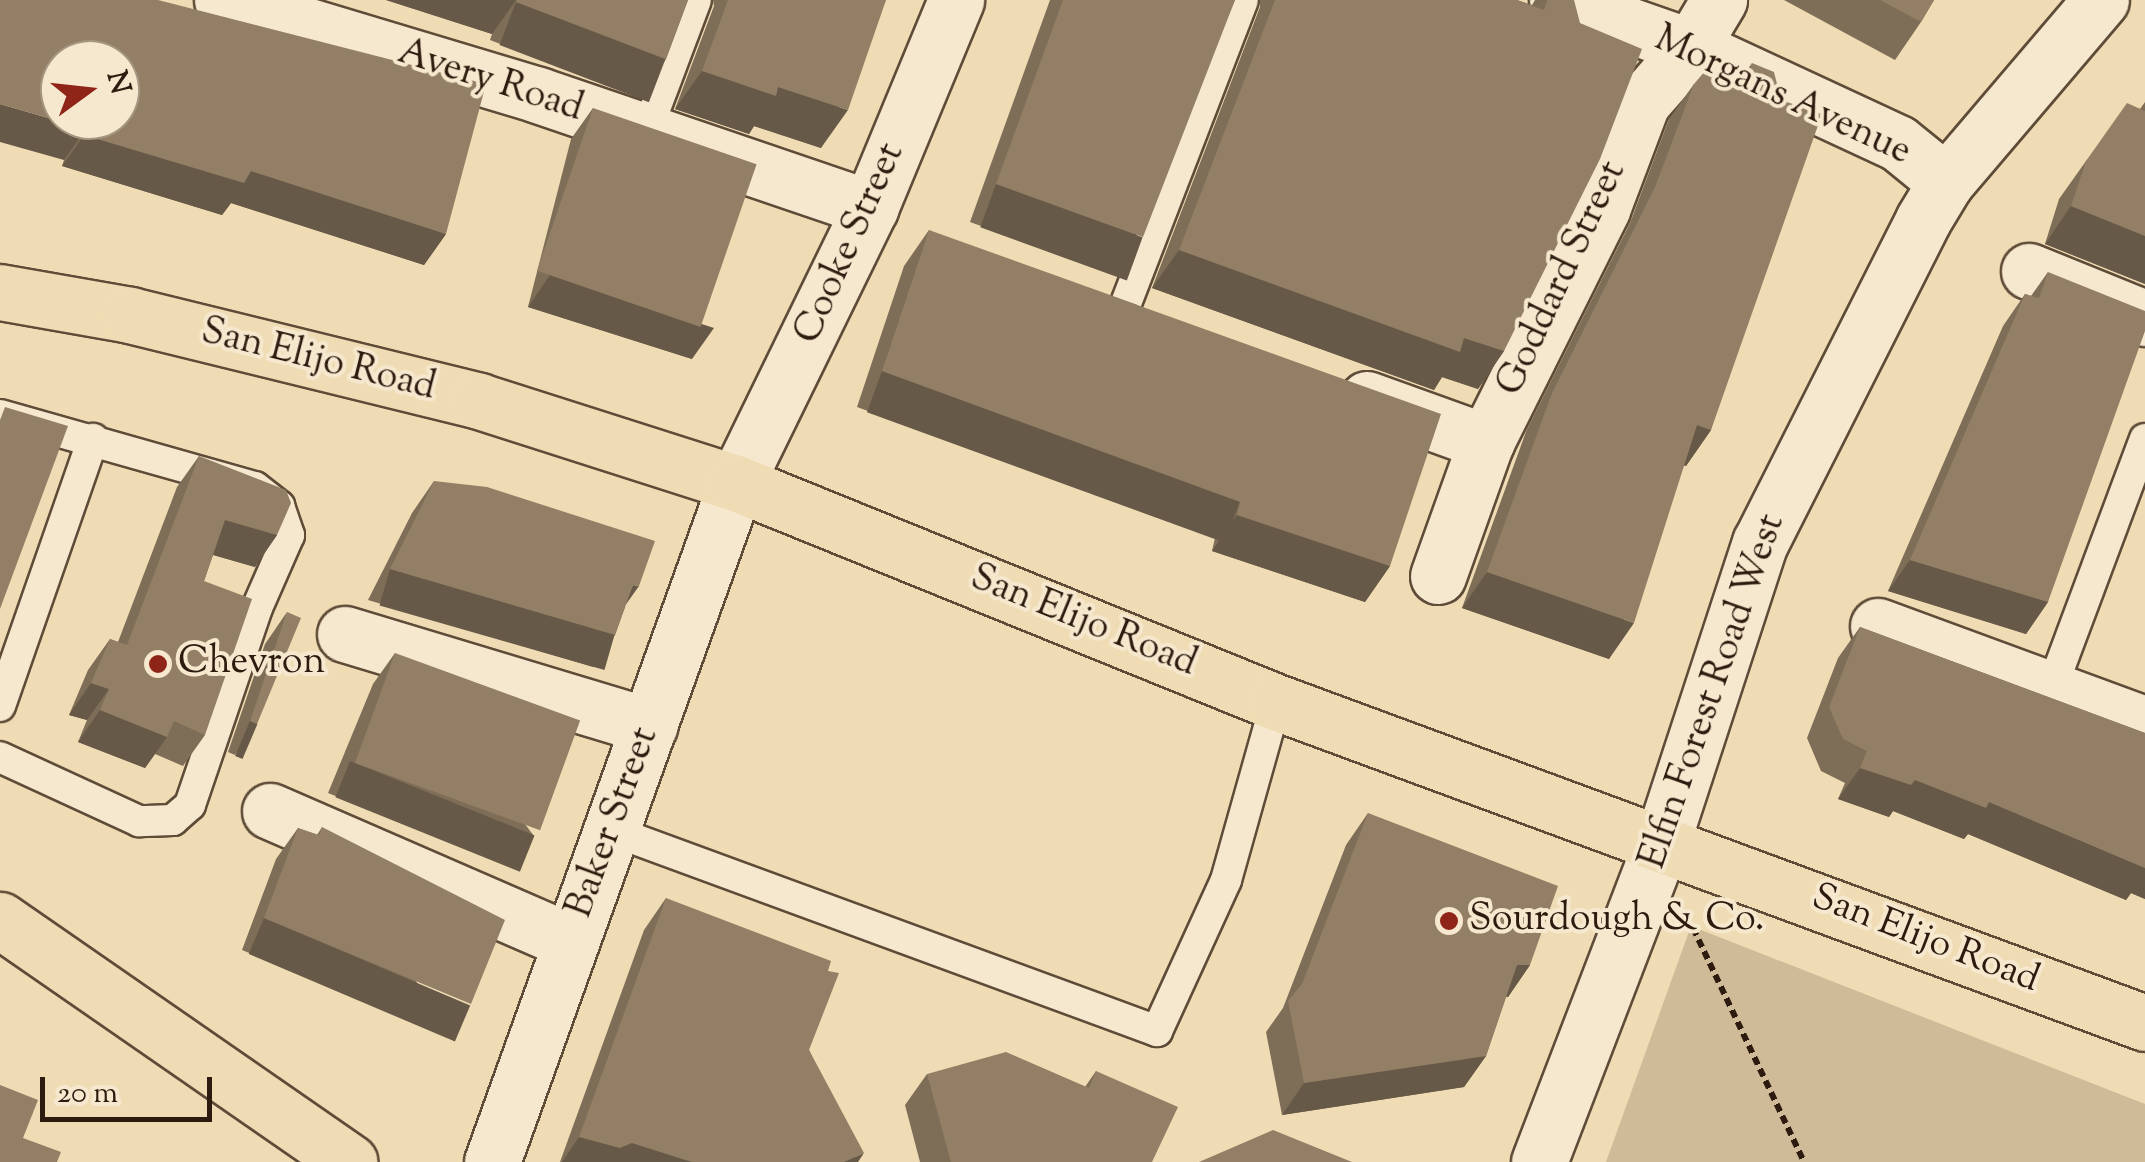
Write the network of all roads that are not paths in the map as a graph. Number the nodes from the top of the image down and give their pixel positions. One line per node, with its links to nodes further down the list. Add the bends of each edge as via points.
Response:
1 (696, 0): 9 (lane)
2 (956, 0): 11 (street, Cooke Street)
3 (1243, 0): 15 (lane)
4 (1558, 0): 8 (street, Morgans Avenue)
5 (1719, 0): 8 (street, Goddard Street)
6 (2102, 0): 10 (street, Elfin Forest Road West)
7 (251, 4): 9 (street, Avery Road)
8 (1692, 47): 10 (street, Morgans Avenue, via 1898,143); 22 (street, Goddard Street, via 1642,103 1602,209)
9 (646, 133): 11 (street, Avery Road)
10 (1946, 182): 35 (street, Elfin Forest Road West, via 1760,543)
11 (870, 208): 23 (street, Cooke Street)
12 (2029, 271): 16 (street)
13 (1067, 290): 15 (street)
14 (0, 292): 23 (main road, San Elijo Road, via 130,315 479,401)
15 (1124, 311): 17 (street)
16 (2145, 318)
17 (1178, 331)
18 (1323, 383): 22 (street)
19 (0, 415): 20 (lane)
20 (93, 438): 29 (lane); 32 (lane, via 255,487 278,506 289,535 190,806 173,820 140,821)
21 (2145, 440): 27 (lane)
22 (1486, 442): 24 (street, Goddard Street)
23 (736, 484): 28 (main road, San Elijo Road); 31 (street, Baker Street)
24 (1438, 576)
25 (1878, 626): 27 (street)
26 (345, 634): 31 (street)
27 (2052, 690): 30 (street)
28 (1276, 702): 34 (lane, via 1232,860 1158,1031); 35 (main road, San Elijo Road)
29 (0, 706)
30 (2145, 724)
31 (650, 726): 34 (street, Baker Street)
32 (0, 757)
33 (270, 811): 37 (street)
34 (610, 830): 37 (street, Baker Street)
35 (1662, 842): 38 (main road, San Elijo Road); 41 (street, Elfin Forest Road West)
36 (0, 920): 39 (main road)
37 (571, 942): 40 (street, Baker Street)
38 (2145, 1023)
39 (349, 1162)
40 (492, 1162)
41 (1539, 1162)

